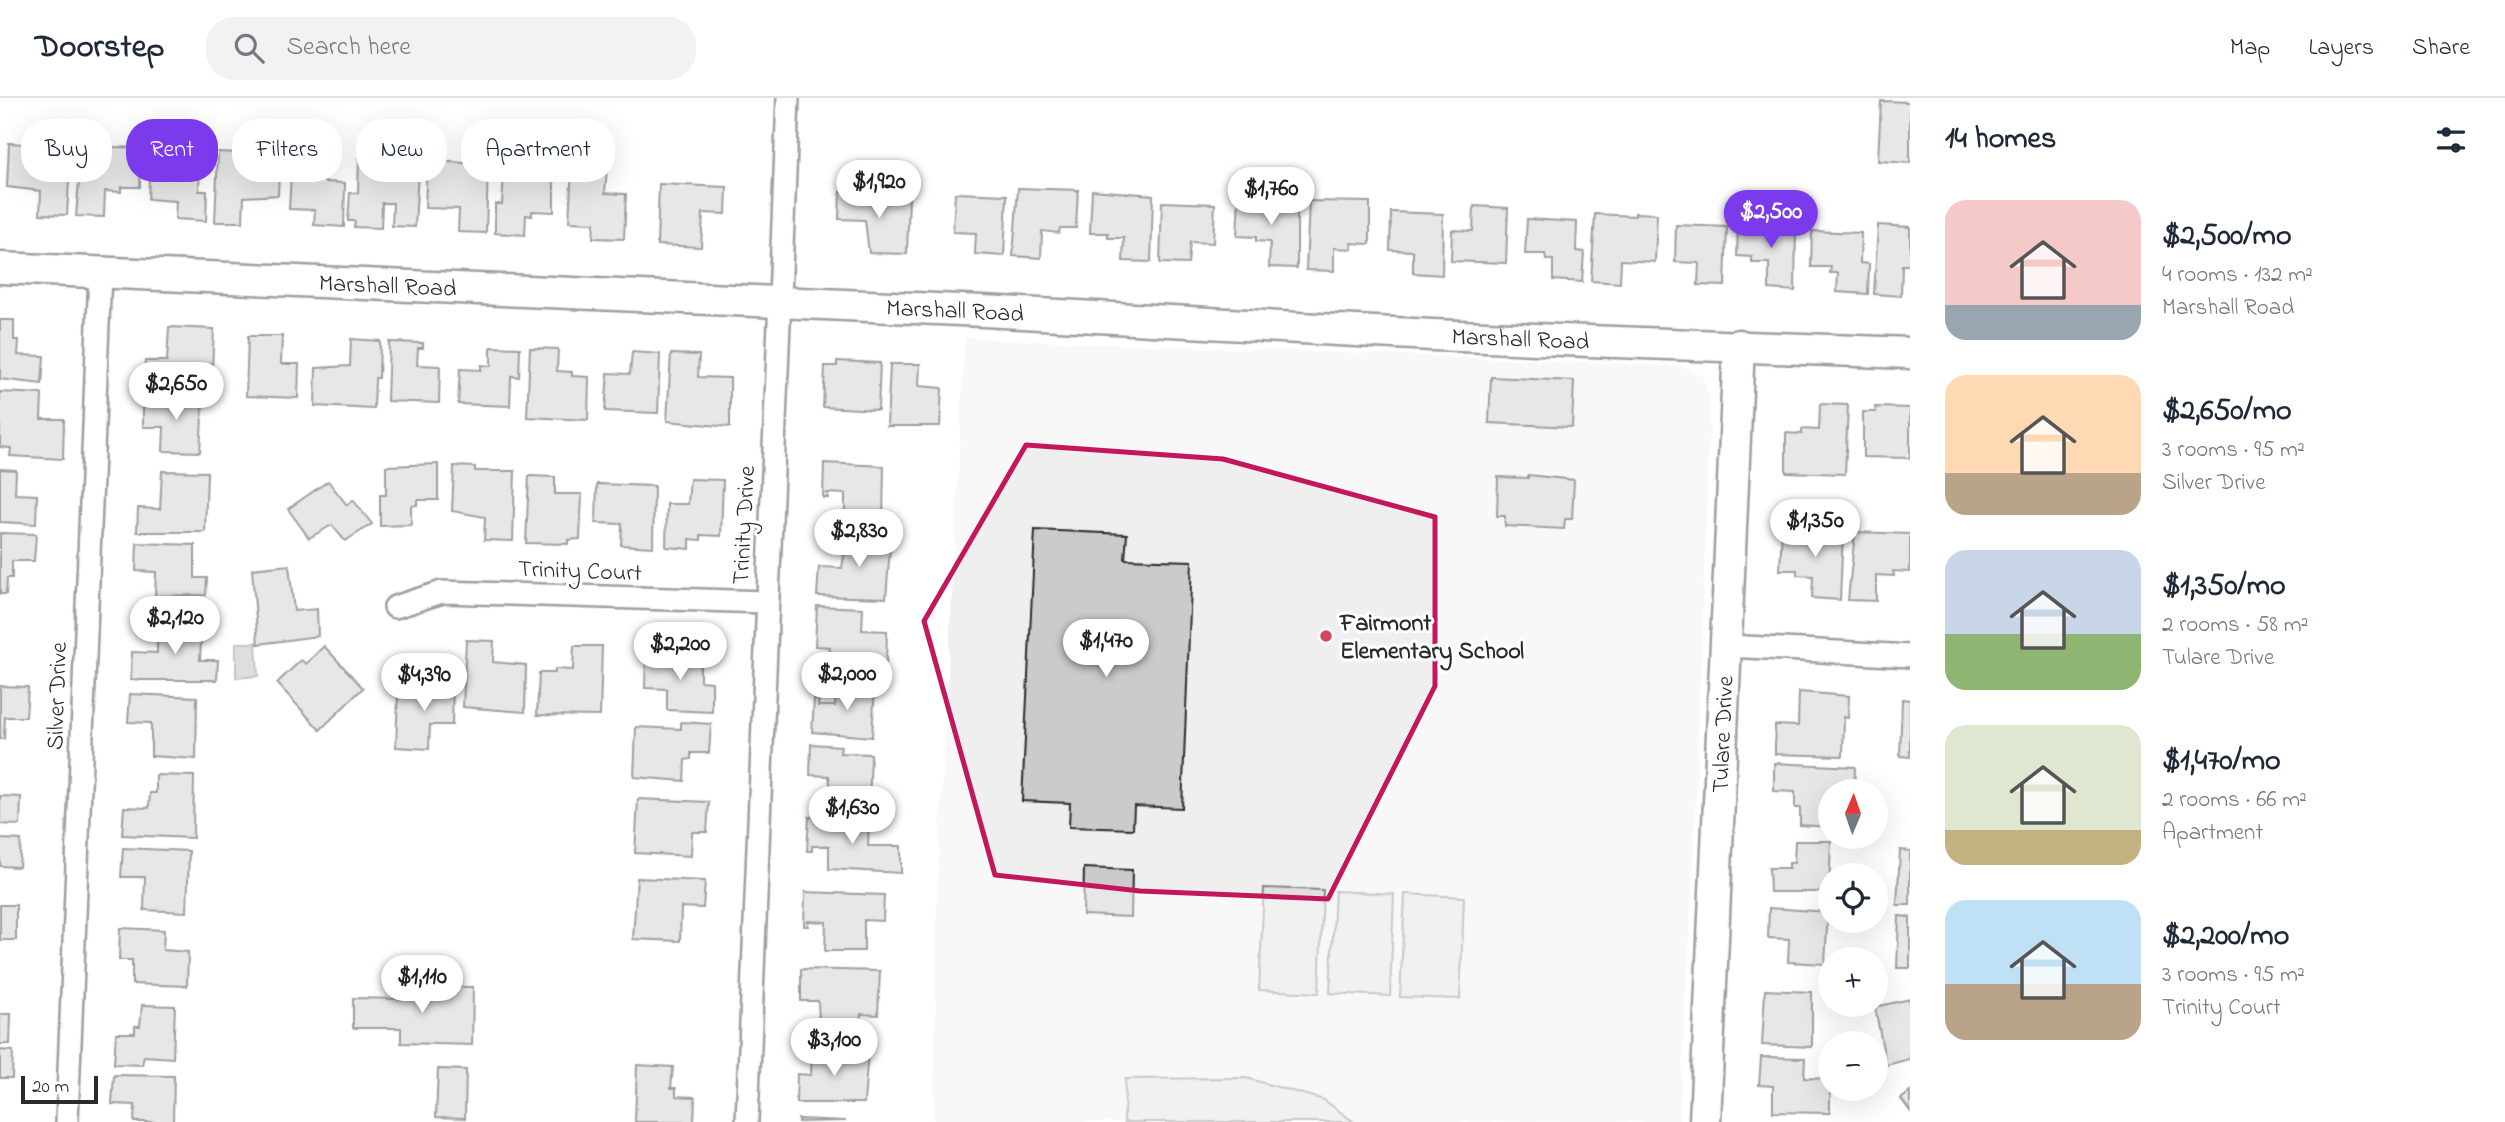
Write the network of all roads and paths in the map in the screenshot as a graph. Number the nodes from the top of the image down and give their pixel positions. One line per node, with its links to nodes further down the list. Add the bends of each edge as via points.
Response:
1 (788, 98): 4 (street, Trinity Drive)
2 (0, 268): 3 (street, Marshall Road)
3 (100, 272): 4 (street, Marshall Road); 11 (street, Silver Drive)
4 (780, 302): 5 (street, Marshall Road, via 1432,335); 7 (street, Trinity Drive)
5 (1739, 345): 6 (street, Marshall Road); 9 (street, Tulare Drive)
6 (1910, 353)
7 (766, 603): 8 (street, Trinity Court, via 442,592); 12 (street, Trinity Drive)
8 (395, 607)
9 (1728, 646): 10 (street); 13 (street, Tulare Drive)
10 (1910, 656)
11 (67, 1122)
12 (747, 1122)
13 (1705, 1122)

